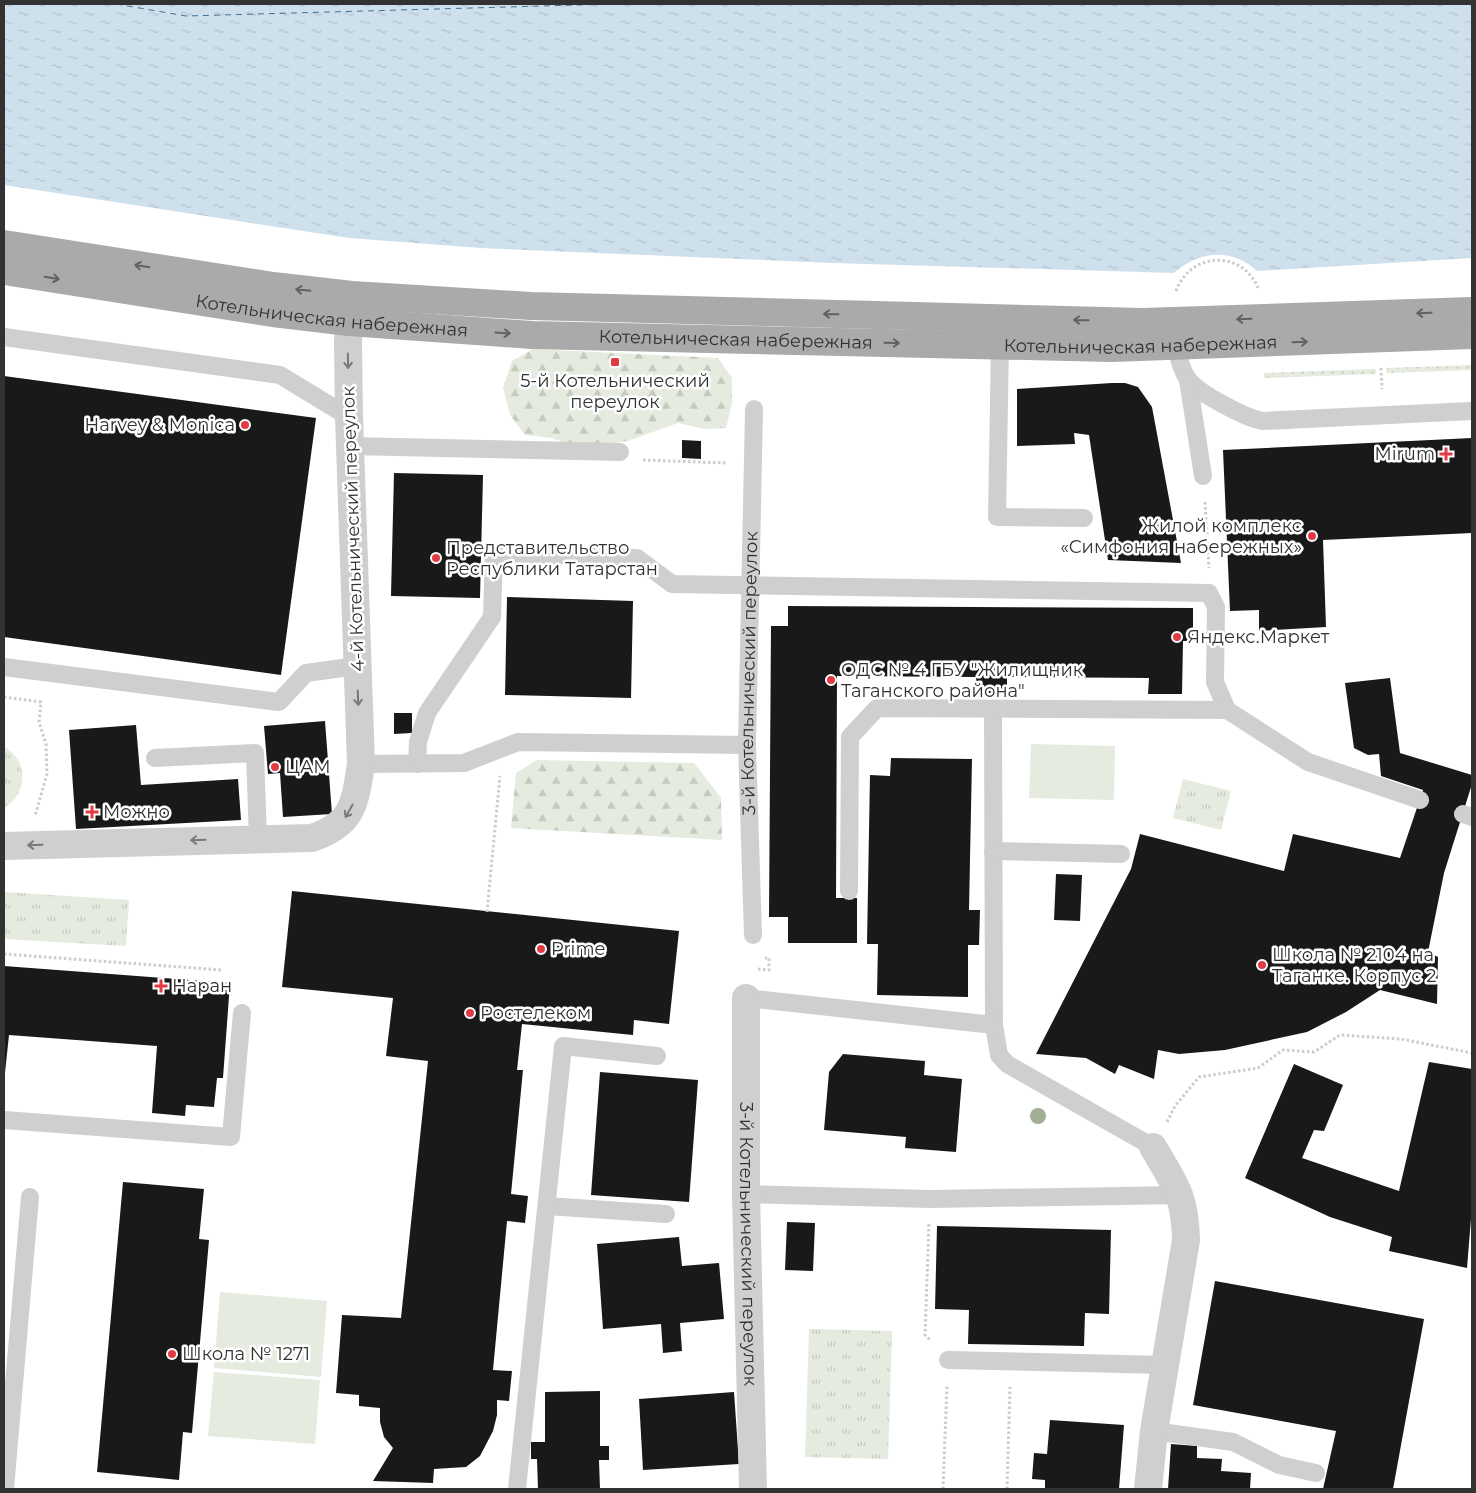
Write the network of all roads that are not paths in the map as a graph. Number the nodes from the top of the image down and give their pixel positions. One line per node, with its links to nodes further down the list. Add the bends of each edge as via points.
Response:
1 (4, 244): 3 (main road, Котельническая набережная, one-way to 1, via 273,286)
2 (4, 271): 5 (main road, Котельническая набережная, one-way to 5)
3 (352, 295): 4 (main road, Котельническая набережная, one-way to 3, via 1143,322 531,306); 5 (street, 4-й Котельнический переулок)
4 (1472, 310)
5 (349, 322): 8 (main road, Котельническая набережная, one-way to 8, via 532,335); 13 (street, 4-й Котельнический переулок, one-way to 13)
6 (1472, 335): 9 (main road, Котельническая набережная, one-way to 6)
7 (4, 337): 13 (lane, via 280,375)
8 (1000, 345): 9 (main road, Котельническая набережная); 17 (lane, via 998,517)
9 (1175, 346): 10 (lane)
10 (1188, 380): 12 (lane, via 1233,410 1262,421); 16 (lane)
11 (754, 409): 18 (lane, 3-й Котельнический переулок)
12 (1472, 411)
13 (349, 418): 14 (street, 4-й Котельнический переулок)
14 (350, 446): 15 (lane); 19 (street, 4-й Котельнический переулок)
15 (620, 452)
16 (1203, 476)
17 (1084, 518)
18 (750, 584): 22 (lane, via 1209,593 1216,607 1215,682); 23 (lane, 3-й Котельнический переулок); 26 (lane, via 672,584 637,558 494,553 492,617 427,713 418,742)
19 (357, 666): 20 (lane, via 306,673 278,702); 25 (street, 4-й Котельнический переулок, one-way to 25)
20 (4, 667)
21 (993, 709): 22 (lane); 30 (lane); 32 (lane, via 877,708 850,737)
22 (1227, 710): 27 (lane, via 1308,762)
23 (747, 745): 26 (lane, via 518,742 464,763); 33 (lane, 3-й Котельнический переулок)
24 (155, 758): 28 (lane, via 255,753)
25 (361, 764): 26 (lane); 28 (street, 4-й Котельнический переулок, one-way to 28, via 356,799 347,816 331,831 312,838)
26 (416, 764)
27 (1420, 800)
28 (258, 839): 29 (street, 4-й Котельнический переулок, one-way to 29)
29 (13, 845)
30 (993, 851): 31 (lane); 36 (lane)
31 (1121, 854)
32 (849, 892)
33 (753, 935)
34 (746, 998): 36 (lane); 40 (street, 3-й Котельнический переулок)
35 (242, 1013): 38 (lane, via 230,1137)
36 (994, 1024): 39 (lane, via 999,1055 1007,1064)
37 (657, 1056): 43 (lane, via 563,1046)
38 (4, 1120)
39 (1153, 1147): 41 (street)
40 (746, 1194): 41 (lane, via 930,1199); 51 (street, 3-й Котельнический переулок)
41 (1181, 1195): 46 (street, via 1186,1213 1186,1240)
42 (30, 1197): 49 (lane)
43 (547, 1206): 44 (lane); 50 (lane)
44 (666, 1214)
45 (948, 1360): 46 (lane)
46 (1164, 1365): 47 (street)
47 (1154, 1431): 48 (lane, via 1233,1442 1279,1465); 52 (street)
48 (1316, 1473)
49 (5, 1489)
50 (517, 1489)
51 (753, 1489)
52 (1148, 1489)

